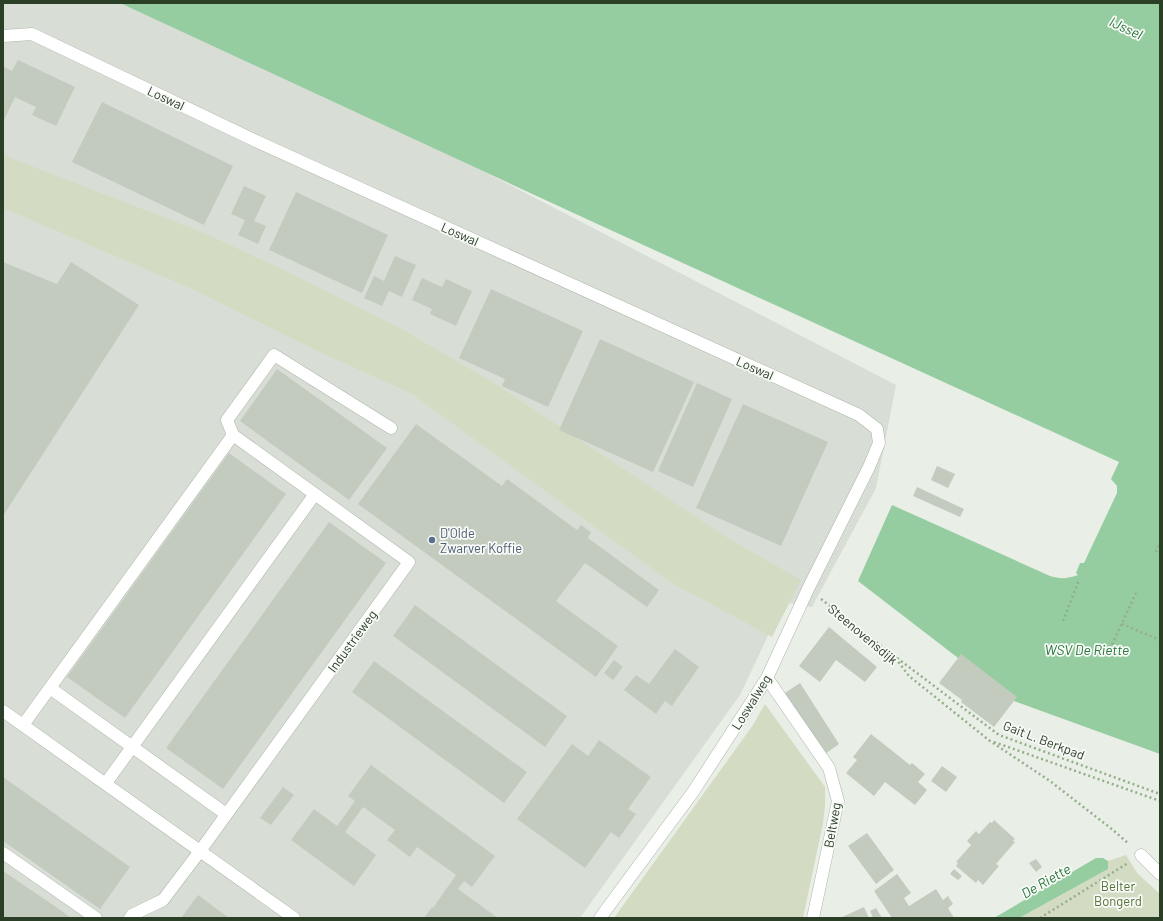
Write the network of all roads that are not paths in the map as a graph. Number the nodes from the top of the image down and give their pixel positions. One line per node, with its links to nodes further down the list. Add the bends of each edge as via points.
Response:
1 (3, 36): 4 (street, Loswal, via 32,34 256,141 859,415 877,429 879,443)
2 (391, 428): 3 (street, via 274,355 227,420)
3 (233, 435): 5 (street, Industrieweg); 7 (street)
4 (869, 467): 6 (street, Loswalweg)
5 (314, 494): 10 (street); 12 (street, Industrieweg, via 409,562)
6 (767, 678): 20 (street, Loswalweg, via 693,792); 21 (street, Beltweg, via 829,768 838,801)
7 (50, 688): 9 (street); 10 (street)
8 (3, 711): 9 (street)
9 (24, 725): 11 (street)
10 (132, 747): 11 (street); 12 (street)
11 (106, 783): 13 (street)
12 (226, 814): 13 (street, Industrieweg)
13 (200, 851): 18 (street, Industrieweg, via 163,900); 19 (street)
14 (3, 853): 17 (street)
15 (1141, 855): 16 (street)
16 (1160, 874)
17 (96, 918)
18 (130, 918)
19 (294, 918)
20 (600, 918)
21 (813, 918)

